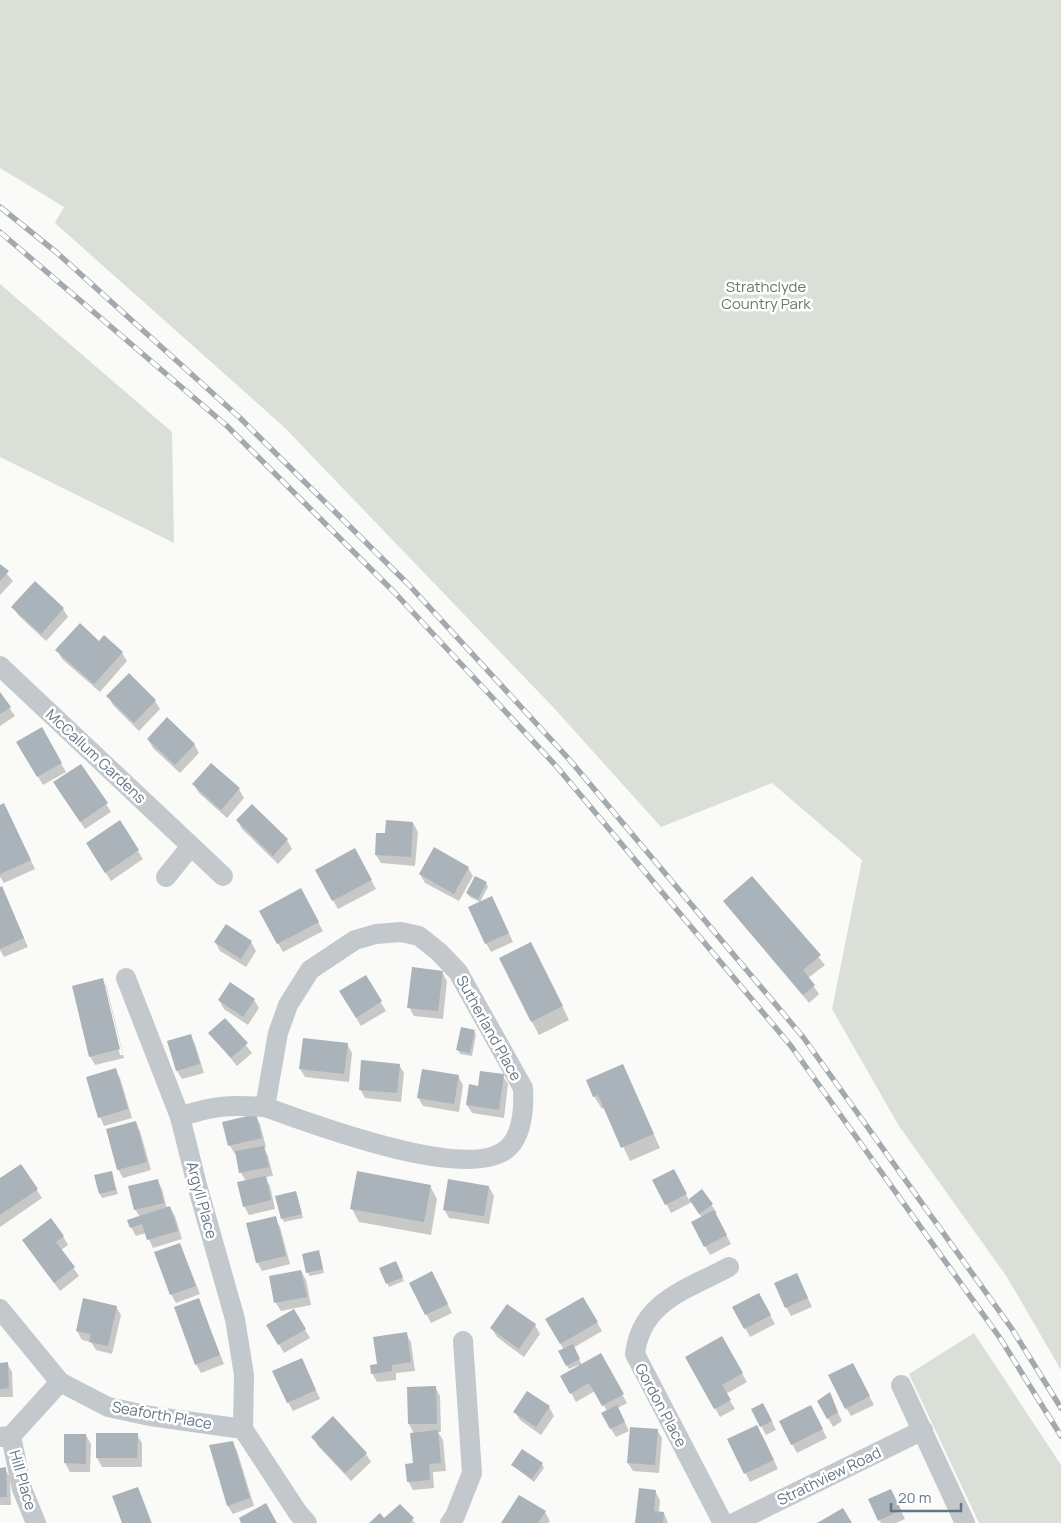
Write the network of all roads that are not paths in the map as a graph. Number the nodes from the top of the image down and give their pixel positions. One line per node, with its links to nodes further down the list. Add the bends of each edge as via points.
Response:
1 (0, 666): 2 (street, McCallum Gardens)
2 (192, 846): 3 (street, McCallum Gardens); 4 (street)
3 (223, 876)
4 (166, 877)
5 (126, 978): 7 (street, Argyll Place)
6 (265, 1107): 6 (street, Sutherland Place, via 351,1138 417,1154 476,1158 490,1157 510,1146 520,1124 524,1100 523,1088 458,972 419,936 401,932 355,940 310,970 284,1014); 7 (street, Sutherland Place, via 208,1107)
7 (180, 1117): 13 (street, Argyll Place, via 235,1319 244,1375)
8 (730, 1267): 19 (street, Gordon Place, via 659,1304 644,1322 636,1339 635,1354)
9 (0, 1309): 11 (street, Seaforth Place)
10 (463, 1341): 18 (street, via 472,1473)
11 (60, 1382): 13 (street, Seaforth Place, via 108,1407); 15 (street)
12 (902, 1385): 14 (street)
13 (244, 1429): 17 (street)
14 (923, 1430): 20 (street, Strathview Road); 21 (street)
15 (6, 1437): 16 (street, Hill Place)
16 (36, 1523)
17 (307, 1523)
18 (450, 1523)
19 (723, 1523)
20 (734, 1523)
21 (965, 1523)

